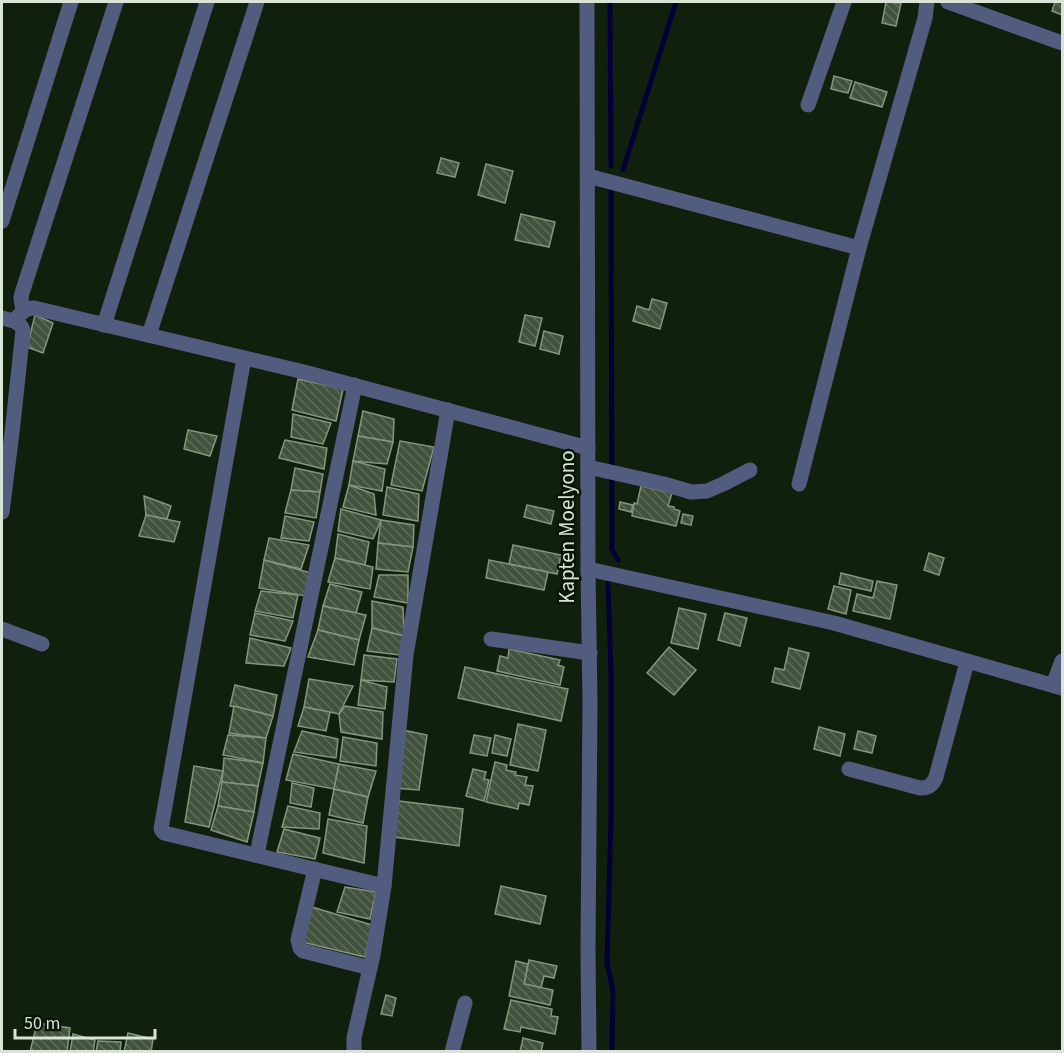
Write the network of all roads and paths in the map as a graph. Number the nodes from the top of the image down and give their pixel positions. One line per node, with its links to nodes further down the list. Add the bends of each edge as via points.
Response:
1 (72, 2): 12 (street)
2 (116, 2): 14 (street)
3 (207, 2): 15 (street)
4 (257, 2): 16 (street)
5 (587, 2): 11 (street, Kapten Moelyono)
6 (844, 2): 10 (street)
7 (927, 2): 13 (street)
8 (948, 2): 9 (street)
9 (1062, 43)
10 (808, 105)
11 (588, 176): 13 (street); 21 (street, Kapten Moelyono)
12 (2, 221)
13 (859, 248): 24 (street)
14 (13, 317): 15 (street, via 34,308); 20 (street, via 23,330)
15 (104, 325): 16 (street)
16 (149, 335): 17 (street)
17 (244, 357): 18 (street); 35 (street, via 161,829 164,833)
18 (355, 385): 19 (street); 35 (street)
19 (448, 410): 21 (street); 37 (street, via 406,656)
20 (7, 432): 25 (street)
21 (588, 448): 22 (street, Kapten Moelyono)
22 (588, 467): 23 (street, via 691,492 707,491); 26 (street, Kapten Moelyono)
23 (750, 470)
24 (799, 483)
25 (2, 513)
26 (588, 569): 30 (street, Kapten Moelyono); 32 (street, via 834,623)
27 (2, 630): 29 (street)
28 (491, 639): 30 (street)
29 (42, 644)
30 (590, 653): 42 (street, Kapten Moelyono)
31 (1062, 661): 33 (street)
32 (967, 662): 33 (street); 34 (street, via 931,786 920,788)
33 (1058, 687)
34 (849, 769)
35 (256, 854): 36 (street)
36 (315, 869): 37 (street); 38 (street, via 298,940 300,948)
37 (384, 886): 38 (street)
38 (370, 968): 40 (street, via 354,1038)
39 (465, 1003): 41 (street)
40 (355, 1052)
41 (452, 1052)
42 (589, 1052)

